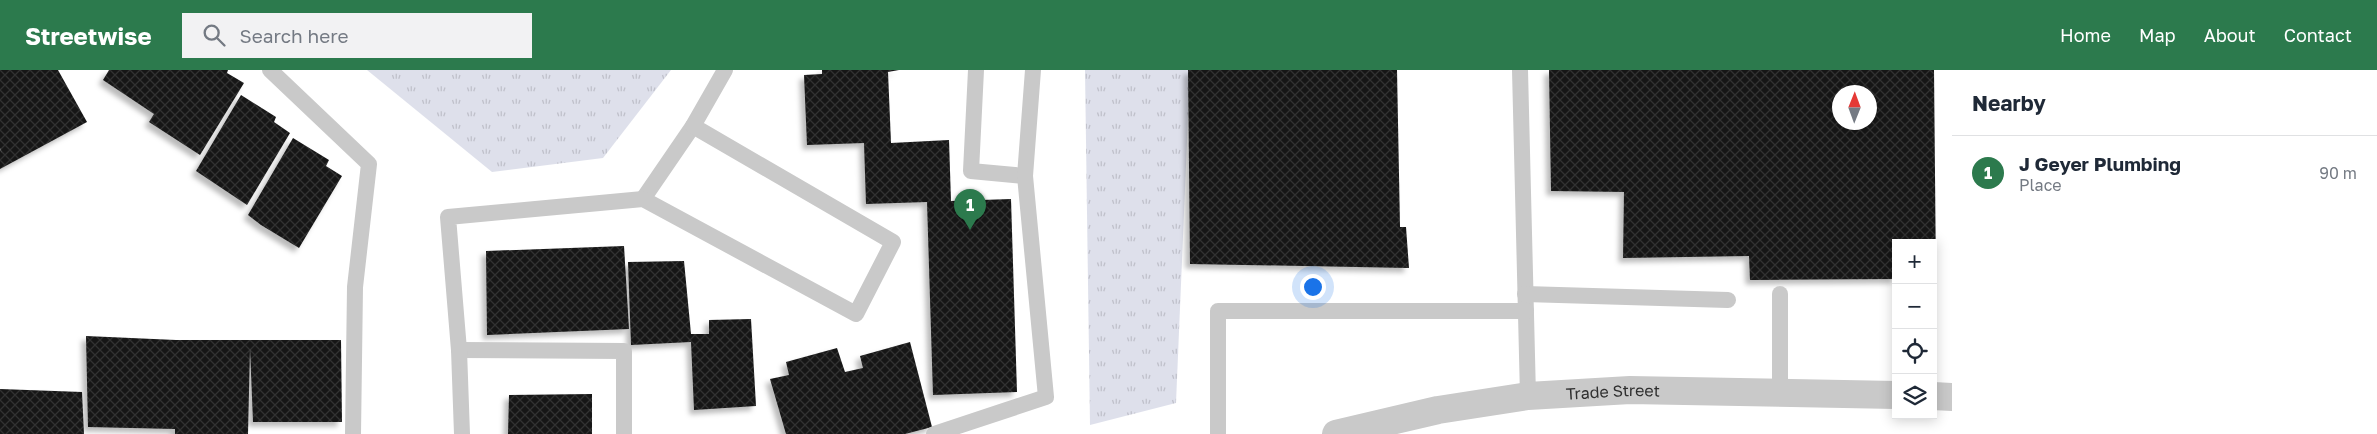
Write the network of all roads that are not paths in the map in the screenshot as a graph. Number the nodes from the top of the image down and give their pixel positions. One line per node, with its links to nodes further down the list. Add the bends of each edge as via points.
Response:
1 (270, 70): 20 (lane, via 369,164 355,287)
2 (725, 70): 6 (lane)
3 (976, 70): 7 (lane, via 971,171)
4 (1033, 70): 7 (lane)
5 (1520, 70): 9 (lane)
6 (693, 126): 8 (lane); 8 (lane, via 893,242 856,314)
7 (1025, 176): 23 (lane, via 1046,397)
8 (643, 199): 13 (lane, via 448,217)
9 (1526, 294): 11 (lane); 12 (lane)
10 (1780, 294): 14 (lane)
11 (1728, 300)
12 (1526, 311): 16 (lane); 24 (lane, via 1218,310)
13 (459, 350): 21 (lane); 22 (lane, via 624,352)
14 (1780, 393): 15 (street, Trade Street); 16 (street, Trade Street, via 1630,390)
15 (1892, 395)
16 (1528, 396): 19 (street, Trade Street)
17 (1937, 396): 18 (street)
18 (1952, 396)
19 (1440, 422): 25 (street, Trade Street)
20 (353, 434)
21 (462, 434)
22 (624, 434)
23 (934, 434)
24 (1218, 434)
25 (1336, 434)

